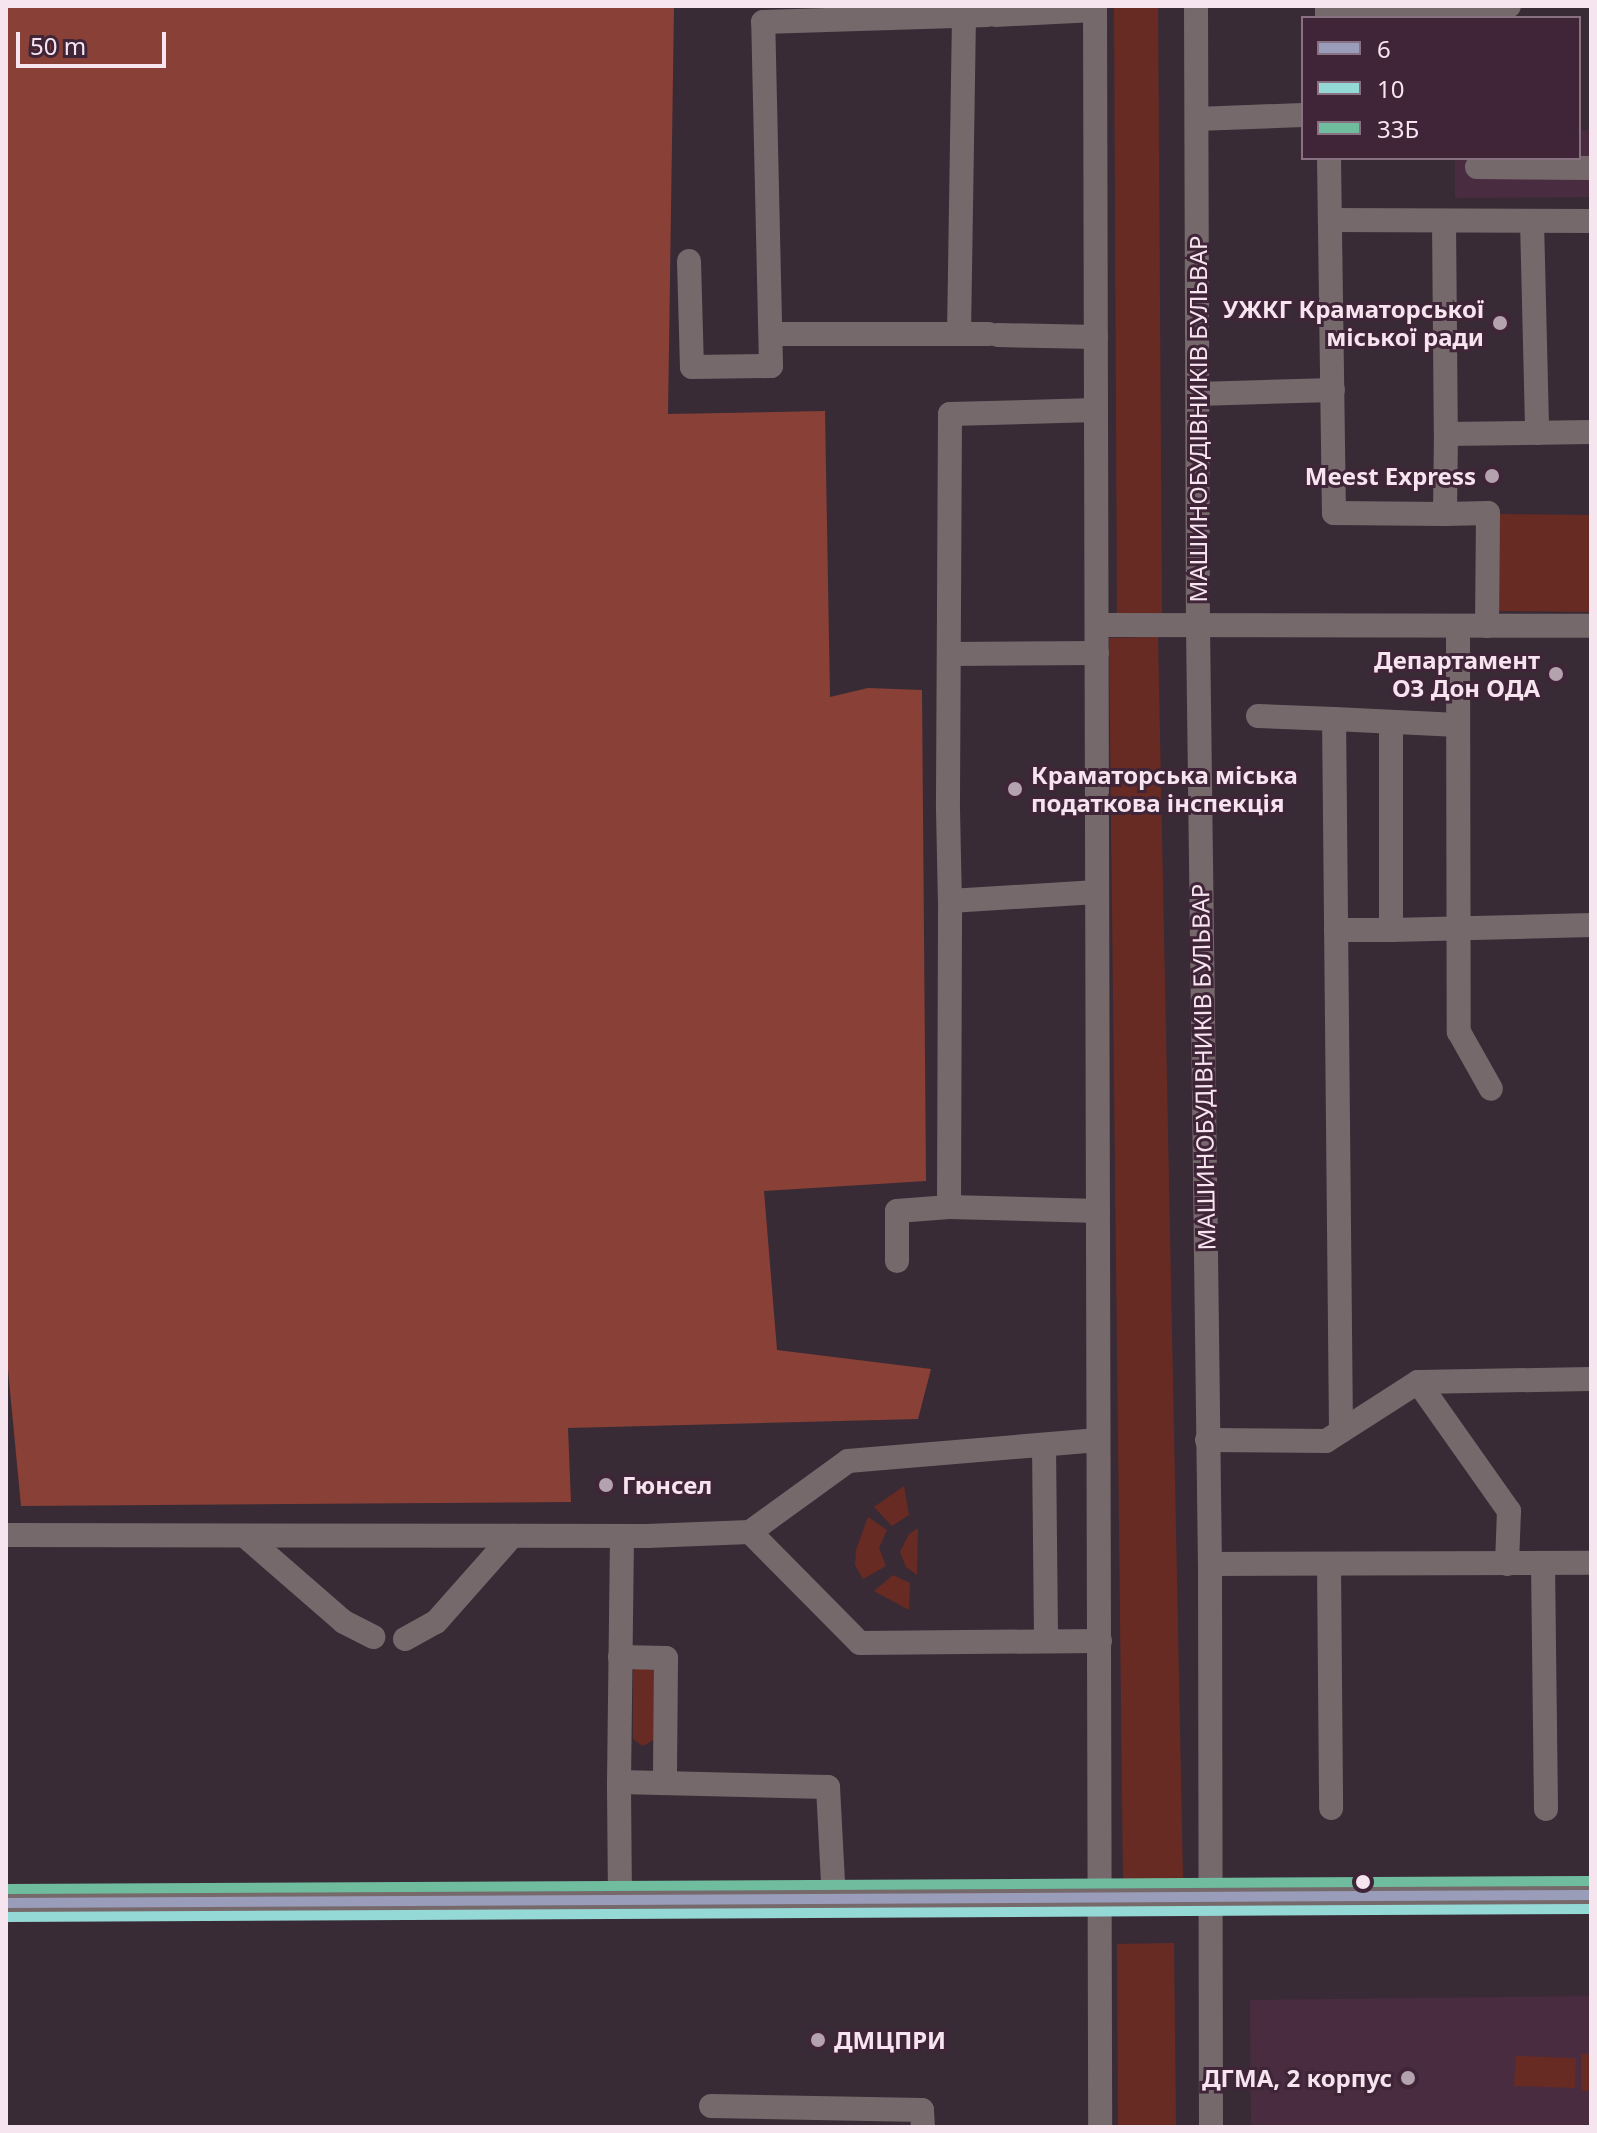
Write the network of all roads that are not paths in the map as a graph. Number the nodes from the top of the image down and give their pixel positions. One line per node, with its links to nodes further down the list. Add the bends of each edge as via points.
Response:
1 (1196, 6): 8 (street, МАШИНОБУДІВНИКІВ БУЛЬВАР)
2 (1492, 6): 3 (street); 6 (street, via 1327,10)
3 (1509, 6)
4 (1095, 8): 5 (street); 19 (street)
5 (982, 15): 17 (street, via 763,22); 18 (street)
6 (1327, 16)
7 (1301, 115): 8 (street)
8 (1197, 119): 21 (street, МАШИНОБУДІВНИКІВ БУЛЬВАР)
9 (1329, 160): 12 (street)
10 (1477, 167): 11 (street)
11 (1591, 168)
12 (1330, 220): 13 (street); 20 (street)
13 (1444, 221): 14 (street); 25 (street)
14 (1532, 221): 15 (street); 24 (street)
15 (1591, 221)
16 (689, 261): 17 (street, via 692,367 771,366)
17 (772, 334): 18 (street)
18 (959, 334): 19 (street)
19 (1096, 337): 22 (street)
20 (1333, 390): 21 (street); 26 (street, via 1334,513)
21 (1198, 394): 28 (street, МАШИНОБУДІВНИКІВ БУЛЬВАР)
22 (1096, 410): 27 (street); 33 (street, via 950,414)
23 (1591, 432): 24 (street)
24 (1537, 433): 25 (street)
25 (1446, 434): 26 (street)
26 (1445, 514): 30 (street, via 1488,513)
27 (1097, 625): 28 (street); 32 (street)
28 (1198, 626): 29 (street); 52 (street, МАШИНОБУДІВНИКІВ БУЛЬВАР)
29 (1458, 626): 30 (street); 37 (street)
30 (1487, 626): 31 (street)
31 (1591, 626)
32 (1097, 653): 33 (street); 38 (street)
33 (949, 654): 39 (street)
34 (1258, 716): 35 (street)
35 (1334, 719): 36 (street); 41 (street)
36 (1391, 722): 37 (street); 42 (street)
37 (1458, 725): 43 (street)
38 (1097, 892): 39 (street); 46 (street)
39 (950, 901): 45 (street)
40 (1591, 925): 43 (street)
41 (1336, 930): 42 (street); 50 (street)
42 (1391, 930): 43 (street)
43 (1459, 930): 44 (street, via 1459,1032)
44 (1491, 1089)
45 (949, 1207): 46 (street); 47 (street, via 897,1211)
46 (1098, 1211): 51 (street)
47 (897, 1261)
48 (1591, 1379): 49 (street)
49 (1418, 1382): 50 (street); 63 (street, via 1509,1511)
50 (1341, 1431): 52 (street, via 1326,1441)
51 (1098, 1440): 53 (street); 67 (street)
52 (1207, 1440): 61 (street, МАШИНОБУДІВНИКІВ БУЛЬВАР)
53 (1044, 1445): 54 (street, via 848,1461); 66 (street)
54 (750, 1532): 58 (street); 66 (street, via 860,1643)
55 (6, 1535): 56 (street)
56 (245, 1536): 57 (street); 64 (street, via 344,1622)
57 (512, 1536): 58 (street); 65 (street, via 436,1622)
58 (622, 1536): 68 (street)
59 (1543, 1563): 60 (street); 63 (street); 72 (street)
60 (1591, 1563)
61 (1210, 1564): 62 (street); 74 (street, МАШИНОБУДІВНИКІВ БУЛЬВАР)
62 (1329, 1564): 63 (street); 71 (street)
63 (1507, 1564)
64 (373, 1637)
65 (405, 1639)
66 (1046, 1641): 67 (street)
67 (1100, 1641): 75 (street)
68 (620, 1657): 69 (street); 70 (street, via 666,1658)
69 (619, 1782): 70 (street); 77 (street)
70 (665, 1783): 76 (street, via 828,1787)
71 (1331, 1808)
72 (1546, 1809)
73 (1591, 1895): 74 (street)
74 (1211, 1899): 75 (street); 82 (street, МАШИНОБУДІВНИКІВ БУЛЬВАР)
75 (1099, 1900): 76 (street); 81 (street)
76 (834, 1901): 77 (street)
77 (620, 1902): 78 (street)
78 (6, 1903)
79 (711, 2106): 80 (street, via 922,2110)
80 (923, 2127)
81 (1100, 2127)
82 (1211, 2127)

